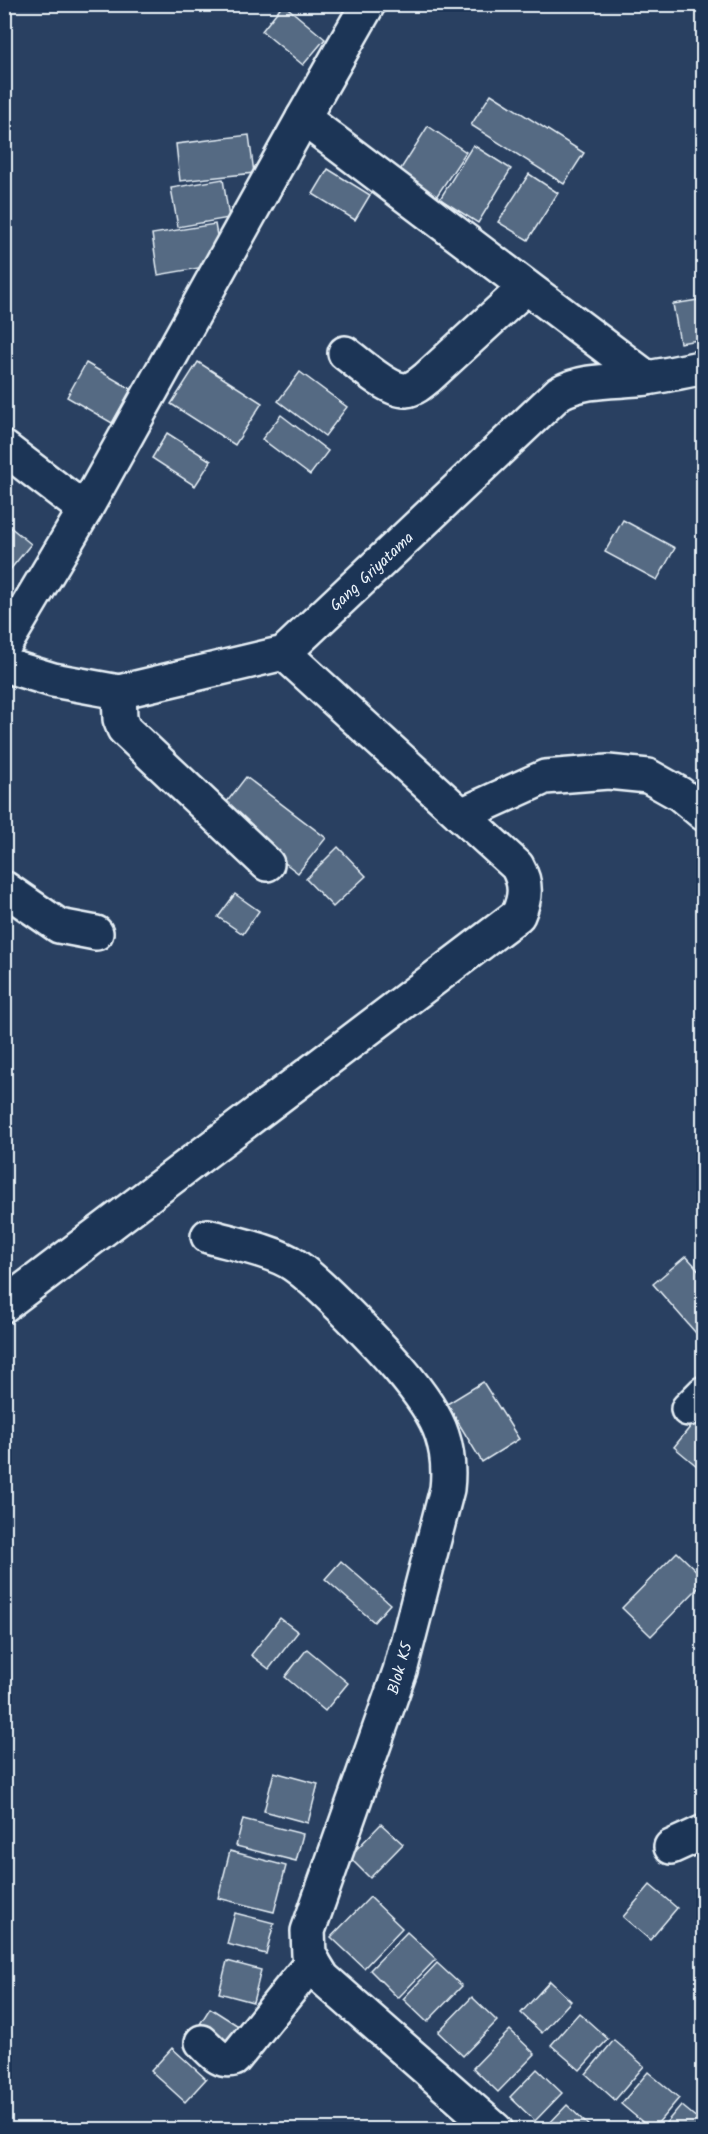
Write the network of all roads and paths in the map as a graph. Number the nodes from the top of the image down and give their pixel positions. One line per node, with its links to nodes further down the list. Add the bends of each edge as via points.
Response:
1 (368, 4): 2 (street)
2 (303, 118): 3 (street); 8 (street)
3 (526, 287): 4 (street, via 427,378 406,390 395,388); 6 (street)
4 (345, 353)
5 (704, 367): 6 (street, Gang Griyatama)
6 (646, 378): 10 (street, Gang Griyatama, via 586,384 559,393)
7 (4, 448): 8 (street)
8 (85, 510): 9 (street)
9 (4, 646)
10 (284, 652): 12 (street, Gang Griyatama); 14 (street)
11 (4, 665): 12 (street, Gang Griyatama, via 53,680)
12 (119, 692): 15 (street, via 124,729)
13 (704, 814): 14 (street, via 680,794 648,776 608,772 545,777)
14 (461, 815): 19 (street, via 523,877 524,902 518,915)
15 (267, 864)
16 (4, 888): 17 (street, via 58,926)
17 (96, 933)
18 (208, 1236): 22 (street, Blok K5, via 292,1263 310,1277 359,1326 429,1407 442,1434 449,1468 447,1489 399,1671 308,1931)
19 (4, 1305)
20 (704, 1832): 21 (street)
21 (671, 1847)
22 (313, 1961): 23 (street, via 234,2059 220,2059); 24 (street, Blok K5, via 323,1978)
23 (202, 2042)
24 (496, 2130)

